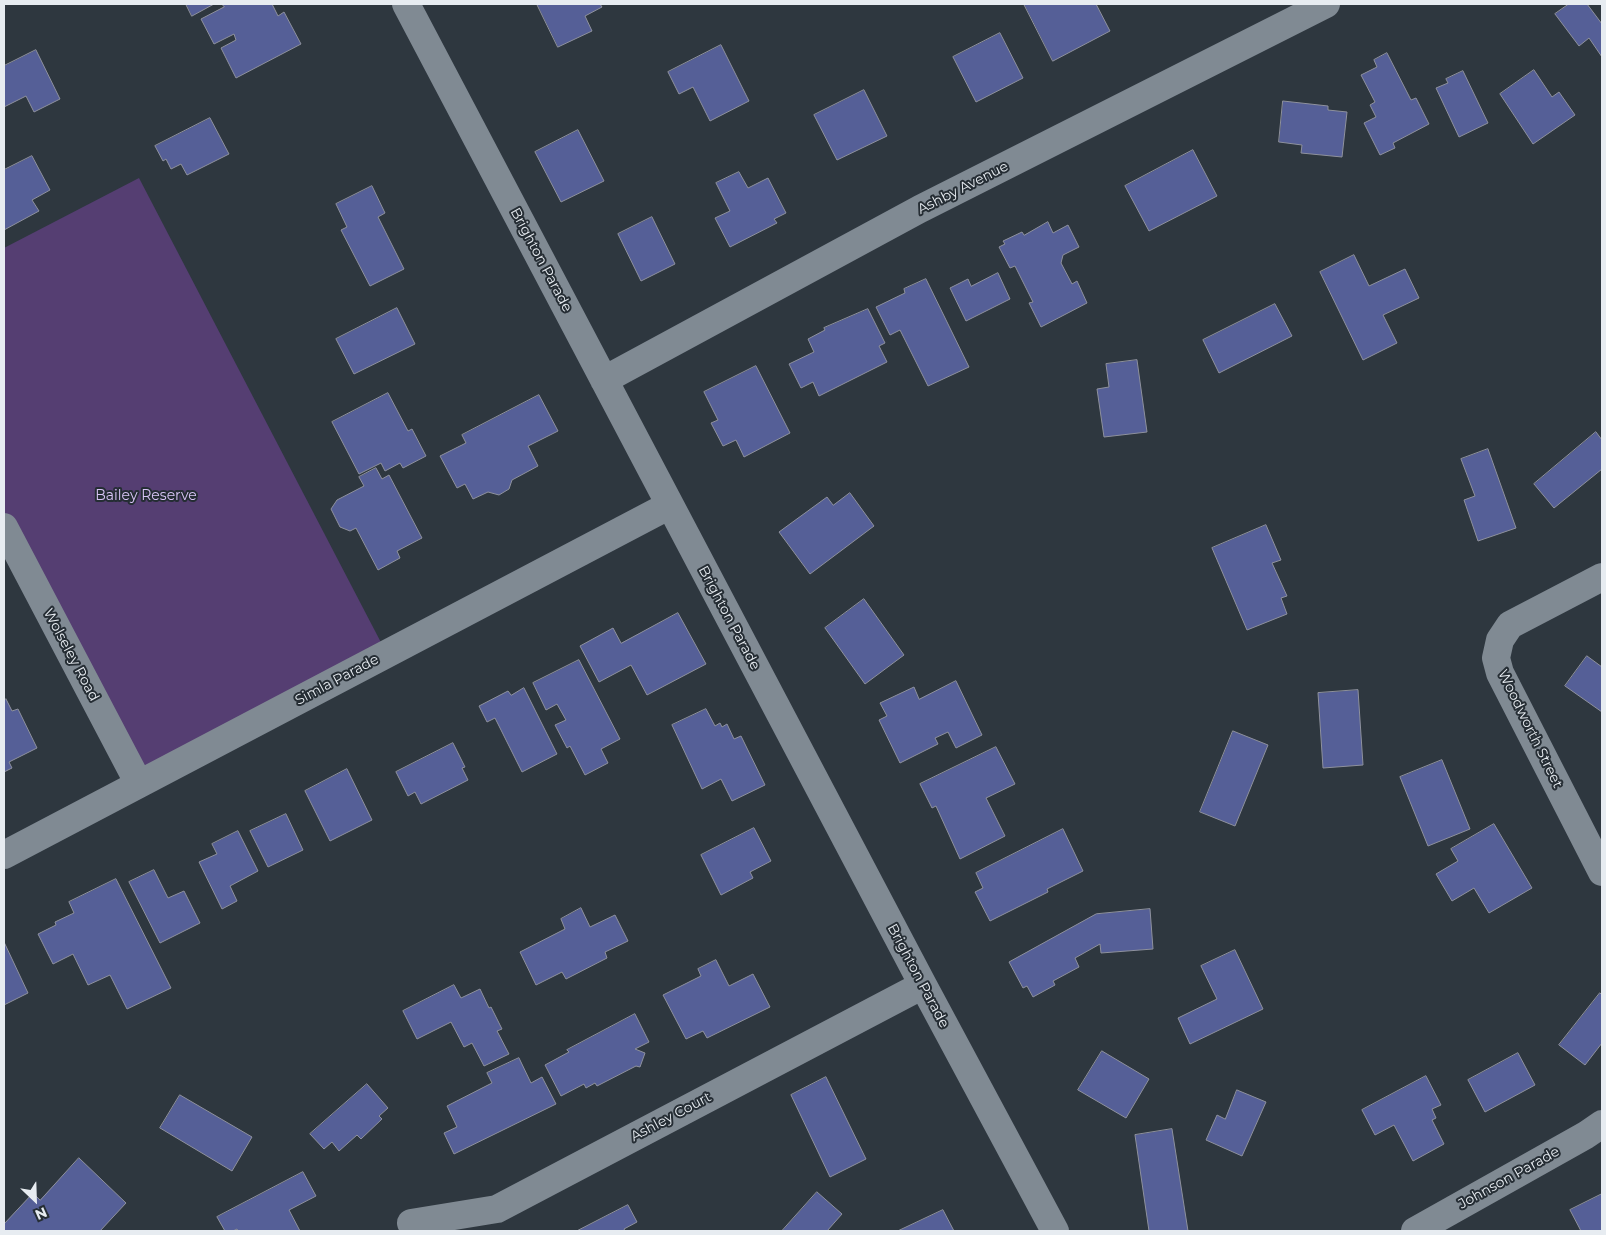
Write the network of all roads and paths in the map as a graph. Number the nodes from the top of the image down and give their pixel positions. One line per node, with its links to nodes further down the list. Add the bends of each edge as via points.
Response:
1 (406, 4): 3 (street, Brighton Parade)
2 (1326, 4): 3 (street, Ashby Avenue, via 920,209)
3 (604, 380): 4 (street, Brighton Parade)
4 (670, 505): 7 (street, Simla Parade); 10 (street, Brighton Parade)
5 (4, 527): 7 (street, Wolseley Road)
6 (1602, 577): 9 (street, Woodworth Street, via 1510,625 1500,640 1496,658 1500,673)
7 (139, 784): 8 (street, Simla Parade)
8 (4, 856)
9 (1602, 872)
10 (923, 985): 12 (street, Ashley Court, via 497,1209); 13 (street, Brighton Parade)
11 (1602, 1124): 14 (street, Johnson Parade)
12 (411, 1223)
13 (1055, 1231)
14 (1414, 1231)

